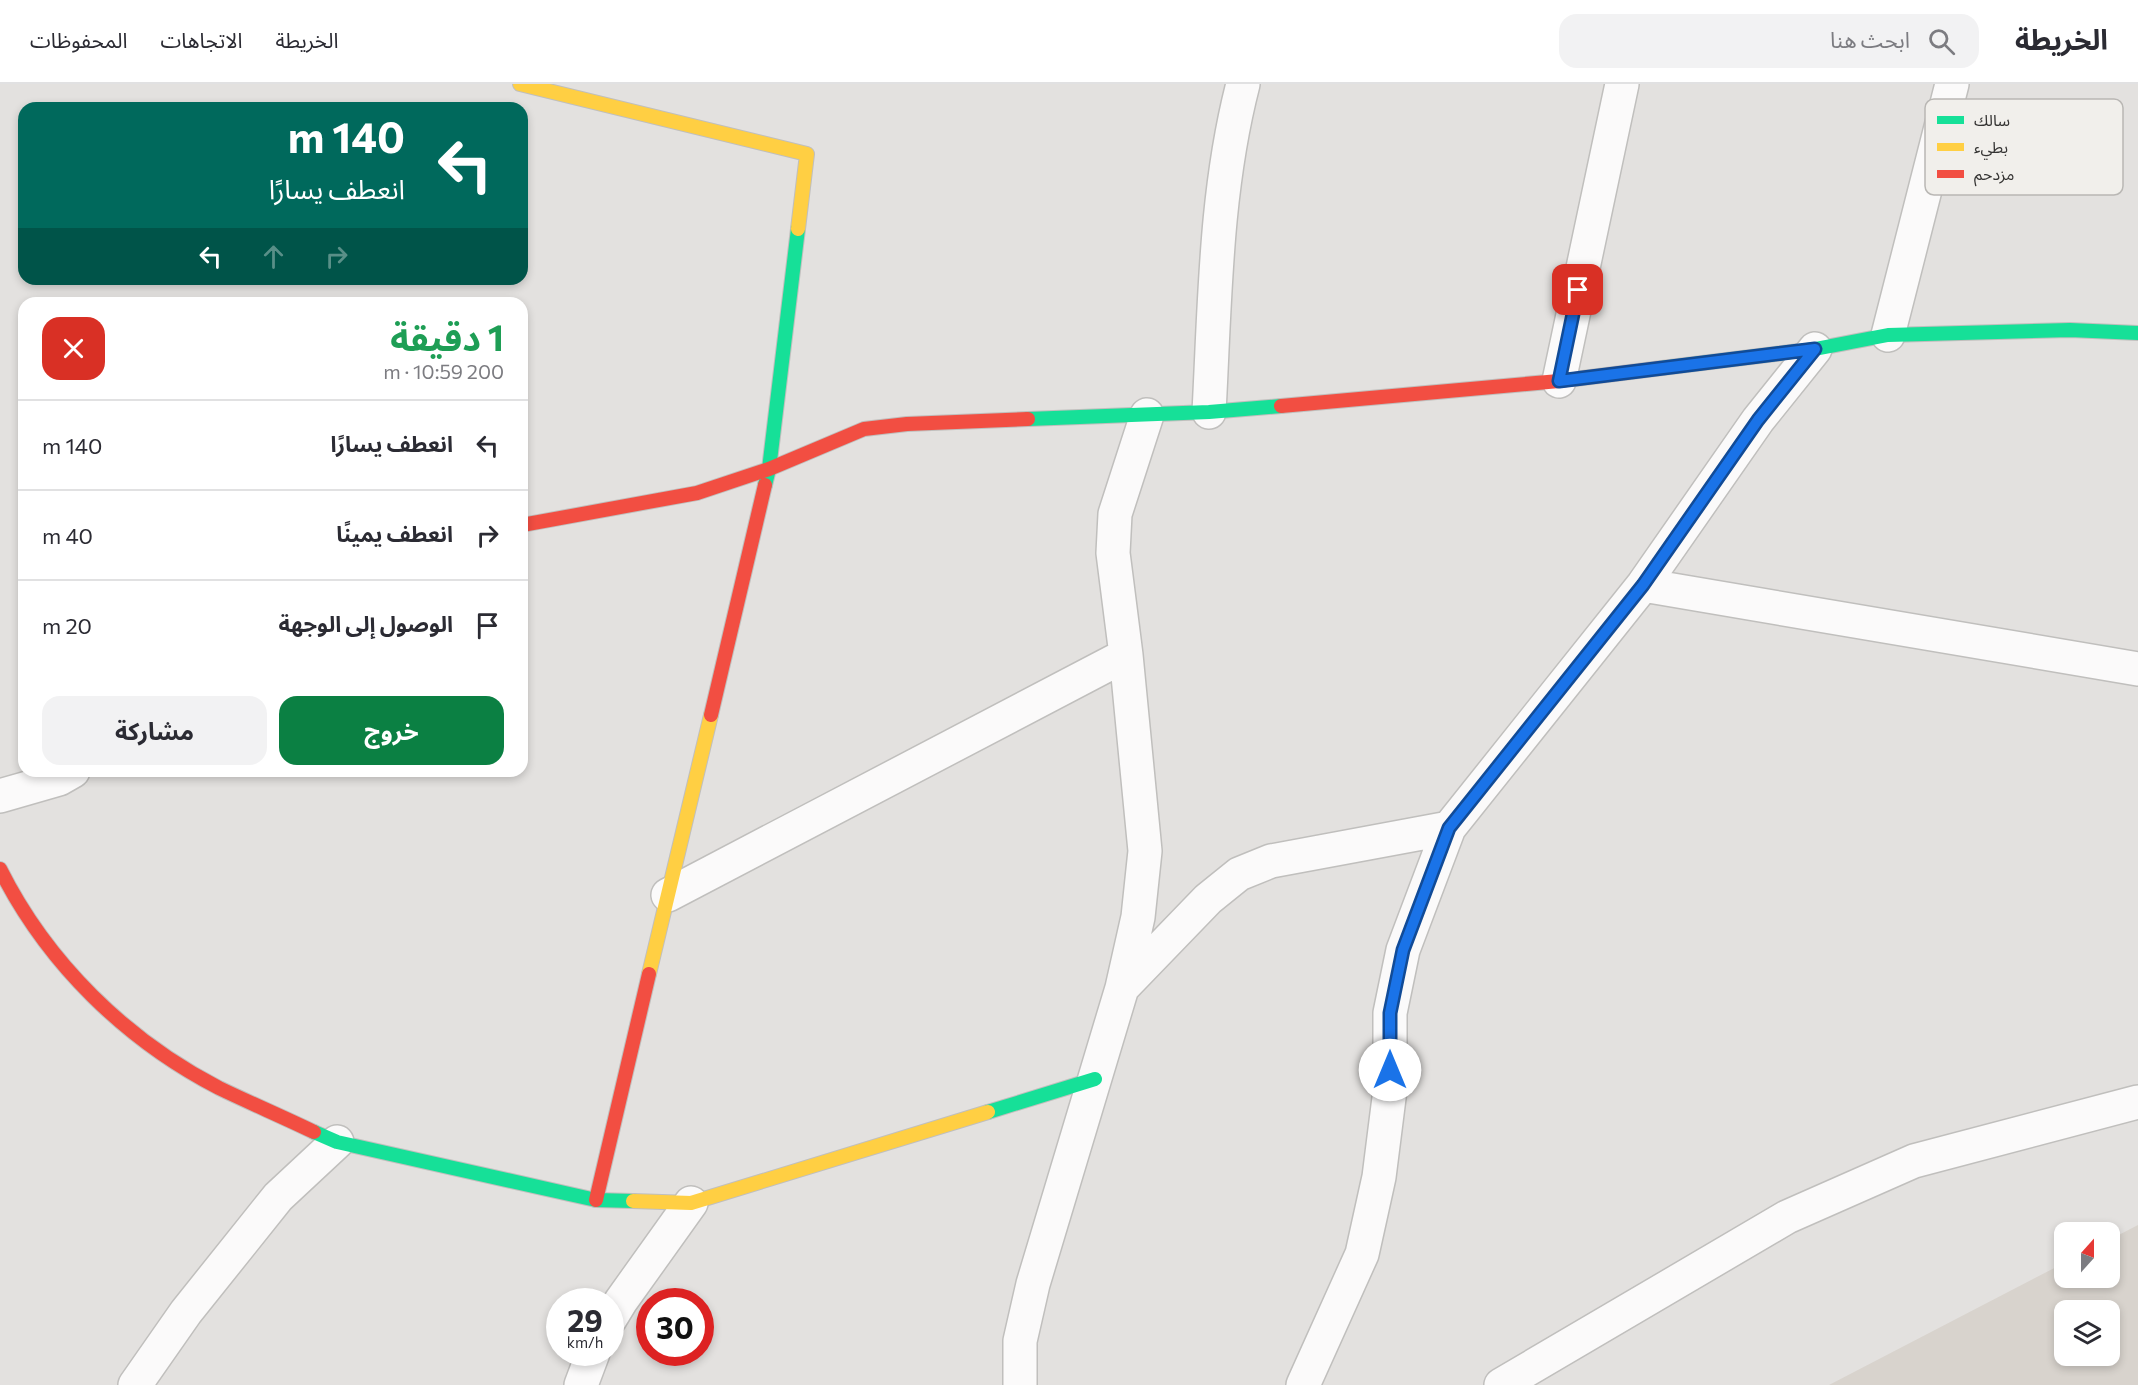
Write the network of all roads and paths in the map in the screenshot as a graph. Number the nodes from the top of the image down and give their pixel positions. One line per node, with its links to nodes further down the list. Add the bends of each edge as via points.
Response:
1 (520, 84): 13 (street, via 807,154)
2 (1243, 84): 11 (street, via 1231,130 1222,193)
3 (1622, 84): 10 (street)
4 (1952, 84): 5 (street)
5 (1948, 99)
6 (1925, 190): 8 (street)
7 (2138, 333): 8 (street, via 2070,330)
8 (1888, 335): 9 (street)
9 (1815, 349): 10 (street); 15 (street, via 1758,420)
10 (1559, 381): 11 (street)
11 (1209, 412): 12 (street)
12 (1147, 415): 13 (street, via 864,429); 16 (street, via 1115,514 1113,553)
13 (769, 468): 14 (street, via 697,493); 22 (street)
14 (528, 524)
15 (1643, 585): 17 (street); 20 (street)
16 (1126, 655): 22 (street); 23 (street, via 1145,851 1137,917)
17 (2138, 669)
18 (62, 777): 19 (street)
19 (0, 796)
20 (1449, 828): 23 (street, via 1271,861 1239,874 1208,899); 34 (street, via 1403,950 1392,1002 1390,1089 1379,1177 1362,1254)
21 (0, 869): 26 (street, via 14,897 55,955 102,1007 154,1048 218,1087)
22 (668, 895): 27 (street)
23 (1122, 988): 24 (street)
24 (1095, 1079): 28 (street); 33 (street, via 1020,1341)
25 (2138, 1102): 35 (street, via 1914,1161 1788,1217)
26 (337, 1142): 27 (street); 31 (street, via 278,1197 186,1312)
27 (596, 1200): 28 (street)
28 (691, 1203): 29 (street)
29 (624, 1297)
30 (588, 1366): 32 (street)
31 (135, 1385)
32 (581, 1385)
33 (1020, 1385)
34 (1303, 1385)
35 (1501, 1385)

